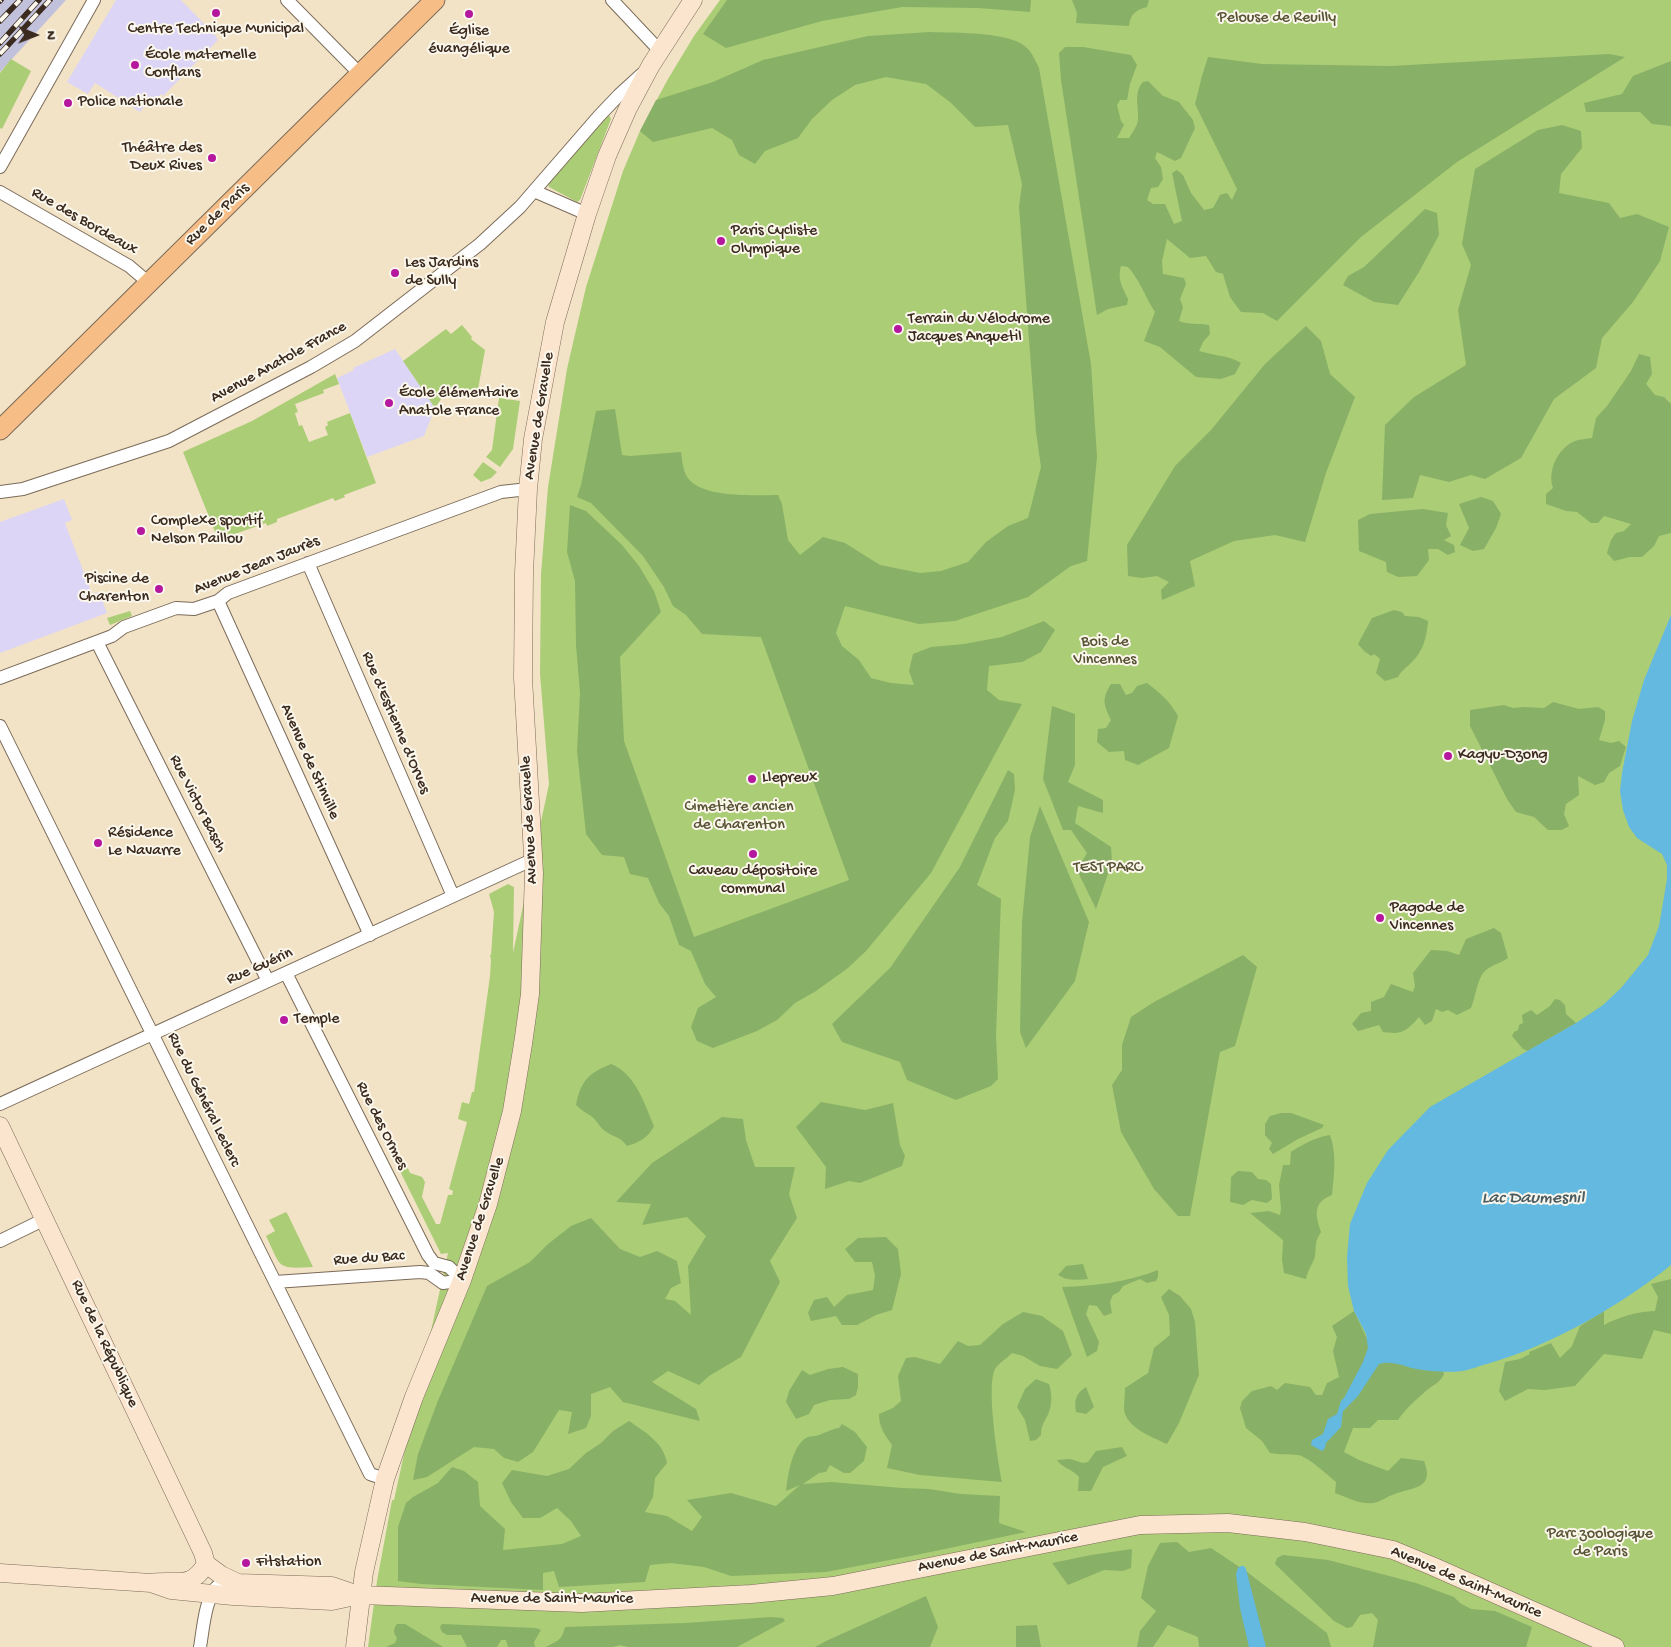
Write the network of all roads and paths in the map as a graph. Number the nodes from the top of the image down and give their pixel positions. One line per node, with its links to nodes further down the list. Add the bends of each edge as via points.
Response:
1 (94, 0): 9 (street)
2 (287, 0): 7 (street)
3 (435, 0): 7 (main road, Rue de Paris)
4 (612, 0): 6 (street)
5 (693, 0): 6 (main road, Avenue de Gravelle)
6 (656, 58): 8 (main road, Avenue de Gravelle)
7 (360, 74): 13 (main road, Rue de Paris)
8 (624, 101): 10 (street, Avenue Anatole France); 12 (main road, Avenue de Gravelle)
9 (0, 167)
10 (534, 191): 12 (street); 16 (street, Avenue Anatole France, via 480,244 355,341 311,367 169,441 23,489)
11 (0, 192): 13 (street, Rue des Bordeaux, via 128,266)
12 (587, 214): 15 (main road, Avenue de Gravelle, via 555,322)
13 (149, 283): 14 (main road, Rue de Paris)
14 (0, 430)
15 (528, 489): 17 (street, Avenue Jean Jaurès, via 501,492); 22 (main road, Avenue de Gravelle, via 523,678)
16 (0, 492)
17 (308, 562): 18 (street, Avenue Jean Jaurès, via 228,593); 23 (street, Rue d'Estienne d'Orves)
18 (218, 601): 19 (street, Avenue Jean Jaurès, via 186,610 176,608 124,627); 24 (street, Avenue de Stinville)
19 (97, 642): 20 (street, Avenue Jean Jaurès); 26 (street, Rue Victor Basch)
20 (0, 678)
21 (0, 726): 27 (street, Rue du Général Leclerc)
22 (534, 859): 23 (street, Rue Guérin); 33 (main road, Avenue de Gravelle, via 530,994 516,1091 488,1204)
23 (453, 896): 24 (street, Rue Guérin)
24 (370, 935): 25 (street, Rue Guérin)
25 (286, 973): 26 (street, Rue Guérin); 32 (street, Rue des Ormes)
26 (268, 981): 27 (street, Rue Guérin)
27 (153, 1034): 28 (street, Rue Guérin); 34 (street, Rue du Général Leclerc)
28 (0, 1104)
29 (0, 1126): 30 (main road, Rue de la République)
30 (45, 1219): 31 (street); 36 (main road, Rue de la République)
31 (0, 1241)
32 (428, 1266): 33 (street, via 449,1267); 34 (street, Rue du Bac)
33 (462, 1280): 35 (main road, Avenue de Gravelle, via 414,1397)
34 (275, 1282): 35 (street, Rue du Général Leclerc, via 370,1474)
35 (385, 1479): 41 (main road, Avenue de Gravelle)
36 (206, 1564): 38 (main road, via 220,1576); 39 (main road, via 190,1581)
37 (0, 1573): 39 (main road)
38 (238, 1582): 40 (street, via 218,1586); 41 (main road, via 332,1586)
39 (151, 1583): 40 (main road, via 171,1590)
40 (208, 1592): 41 (main road, via 332,1600); 42 (street)
41 (360, 1596): 43 (main road, Avenue de Gravelle); 44 (main road, Avenue de Saint-Maurice, via 582,1603 751,1594 833,1586 1140,1524 1228,1523 1306,1532 1393,1550)
42 (200, 1647)
43 (354, 1647)
44 (1615, 1647)

